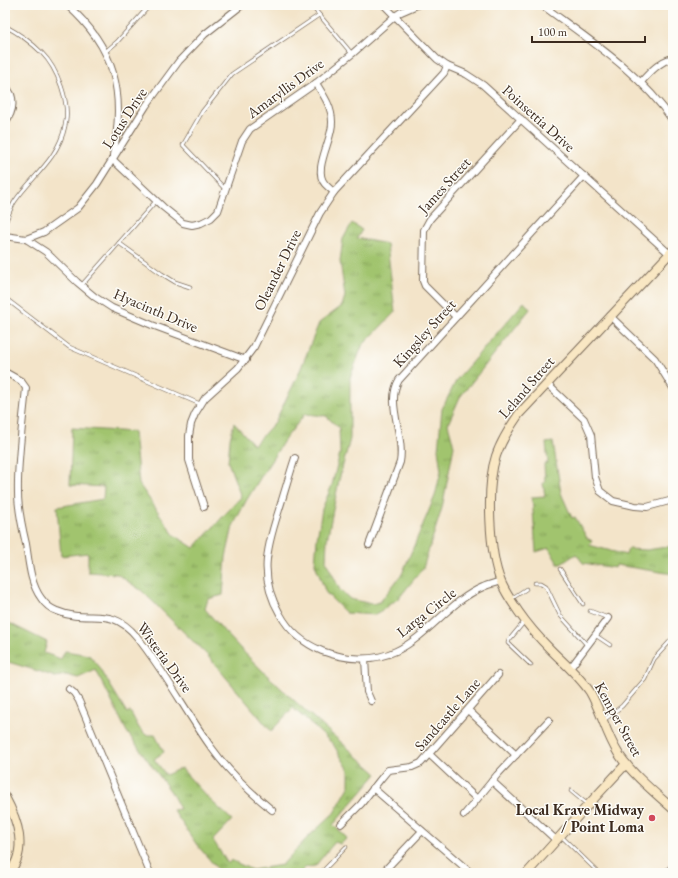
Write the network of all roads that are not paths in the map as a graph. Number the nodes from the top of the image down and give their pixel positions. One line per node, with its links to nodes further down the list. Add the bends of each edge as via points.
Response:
1 (67, 5): 13 (street, via 91,29)
2 (142, 5): 9 (lane)
3 (150, 5): 9 (lane)
4 (242, 5): 23 (street, Lotus Drive, via 205,34 179,61)
5 (310, 5): 10 (lane)
6 (384, 5): 11 (street, Poinsettia Drive)
7 (417, 5): 11 (street, Amaryllis Drive)
8 (542, 5): 17 (street, via 593,42)
9 (146, 9): 13 (lane)
10 (319, 15): 14 (lane); 25 (lane, via 232,74 202,112 183,145)
11 (395, 16): 14 (street, Amaryllis Drive); 16 (street, Poinsettia Drive)
12 (5, 26): 28 (lane, via 42,53 57,73 66,115 65,126 55,150 14,202)
13 (105, 52): 23 (street, via 114,78 119,108)
14 (352, 54): 18 (street, Amaryllis Drive)
15 (673, 58): 17 (street, via 651,71)
16 (447, 66): 20 (street, Poinsettia Drive, via 483,84); 26 (street, Oleander Drive, via 444,73)
17 (641, 82): 22 (street)
18 (316, 83): 25 (street, Amaryllis Drive, via 250,129 242,141); 26 (street, via 328,104 332,123 322,160 321,178)
19 (5, 86): 21 (street, via 11,94 13,106)
20 (521, 119): 24 (street, Poinsettia Drive); 37 (street, James Street, via 430,219 424,230 424,286)
21 (5, 122)
22 (673, 122)
23 (112, 159): 27 (street, Amaryllis Drive); 30 (street, Lotus Drive, via 78,208 44,232)
24 (584, 176): 32 (street, Poinsettia Drive); 37 (street, Kingsley Street)
25 (225, 189): 27 (street, Amaryllis Drive, via 218,211 211,218 192,225 183,223)
26 (334, 192): 38 (street, Oleander Drive, via 320,213)
27 (156, 200): 31 (lane)
28 (5, 223)
29 (5, 236): 30 (street, Hyacinth Drive)
30 (26, 239): 33 (street, Hyacinth Drive, via 46,252)
31 (119, 243): 33 (lane); 34 (lane, via 162,274)
32 (672, 254): 36 (street, Leland Street)
33 (81, 286): 38 (street, Hyacinth Drive, via 112,308)
34 (190, 287)
35 (5, 298): 42 (lane, via 69,348)
36 (610, 316): 40 (street, Leland Street); 41 (street, via 655,359)
37 (456, 317): 46 (street, Kingsley Street, via 394,390 394,406 401,445 400,462)
38 (246, 360): 42 (street, Oleander Drive)
39 (5, 372): 79 (street, Wisteria Drive, via 26,388 18,504 33,584 41,599 53,609 68,615 108,617 129,629 171,685 212,748)
40 (547, 384): 44 (street, via 584,419 591,435 595,477 600,490 613,501 635,506 647,507); 48 (street, Leland Street, via 507,431 492,472 492,544)
41 (673, 388)
42 (200, 404): 45 (street, Oleander Drive, via 191,424 188,450)
43 (295, 458): 60 (street, Larga Circle, via 269,540 266,574 272,598 289,628 309,644 339,656)
44 (673, 500)
45 (204, 507)
46 (370, 545)
47 (560, 569): 52 (lane)
48 (501, 582): 51 (street, Kemper Street); 60 (street, Larga Circle, via 470,594 396,651)
49 (535, 583): 58 (lane, via 546,586 560,615)
50 (526, 589): 51 (lane)
51 (511, 599): 55 (street, Kemper Street)
52 (583, 604)
53 (590, 610): 54 (lane)
54 (608, 618): 56 (street)
55 (526, 620): 61 (lane, via 508,643); 62 (street, Kemper Street, via 551,650)
56 (595, 635): 58 (street); 59 (lane)
57 (673, 638): 68 (lane, via 654,659 645,679 622,706)
58 (587, 645): 62 (street)
59 (610, 645)
60 (364, 659): 65 (street)
61 (531, 665)
62 (571, 668): 68 (street, Kemper Street, via 590,693)
63 (498, 675): 66 (street, Sandcastle Lane)
64 (69, 689): 90 (street, via 79,701)
65 (371, 702)
66 (468, 710): 69 (street, Sandcastle Lane); 70 (street)
67 (549, 720): 70 (street)
68 (603, 721): 71 (street, Kemper Street)
69 (429, 754): 73 (street, Sandcastle Lane, via 421,763 412,767 388,770); 76 (street)
70 (516, 755): 72 (street)
71 (626, 764): 77 (street); 78 (street, Kemper Street)
72 (492, 781): 76 (street); 83 (street)
73 (373, 788): 81 (street, Sandcastle Lane, via 362,804); 82 (street)
74 (572, 791): 77 (lane)
75 (5, 797): 89 (street, via 13,813 20,845 18,860)
76 (477, 799): 80 (street)
77 (588, 805): 83 (street)
78 (673, 809)
79 (272, 810)
80 (464, 815)
81 (341, 824)
82 (422, 831): 86 (street); 88 (street)
83 (558, 838): 92 (street); 93 (lane)
84 (346, 847): 91 (lane)
85 (673, 864): 87 (lane)
86 (386, 869)
87 (666, 871)
88 (469, 872)
89 (9, 873)
90 (150, 873)
91 (321, 873)
92 (527, 873)
93 (599, 873)

